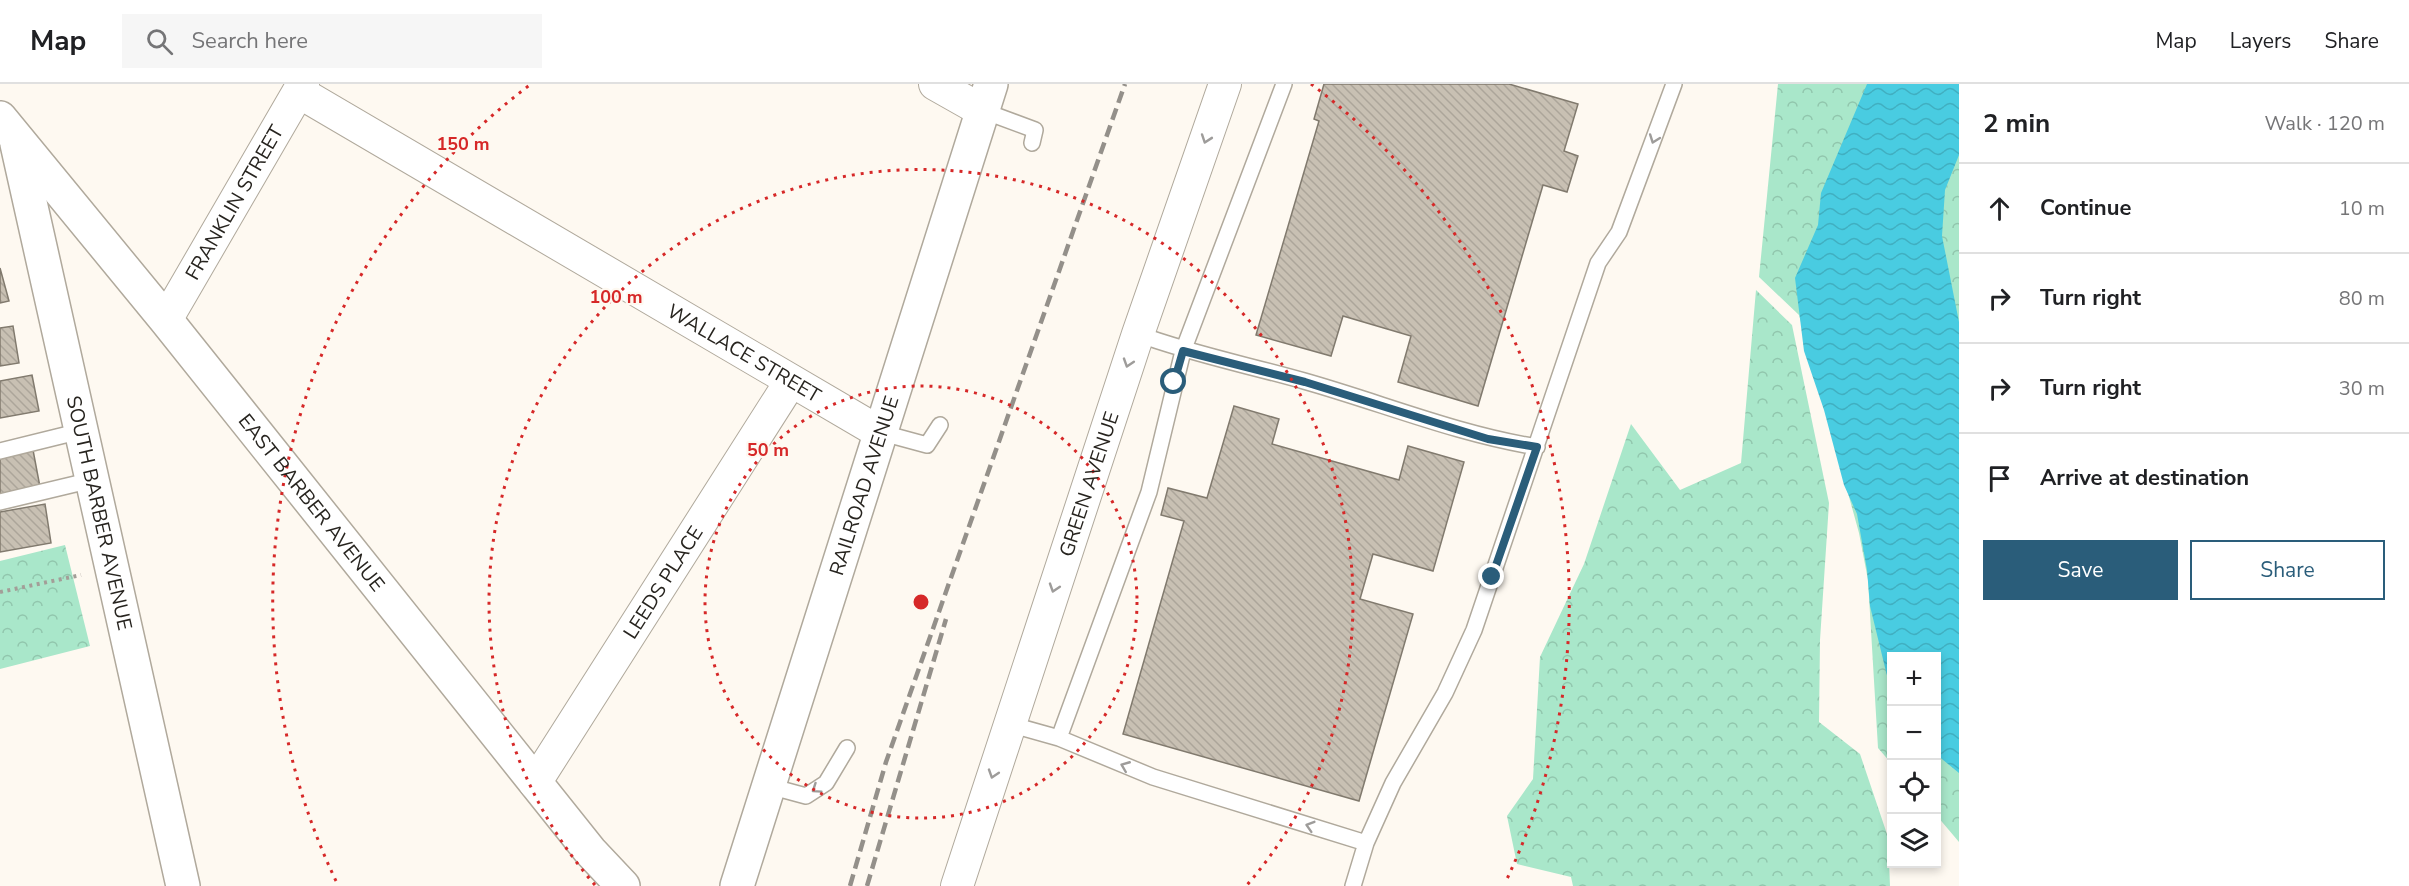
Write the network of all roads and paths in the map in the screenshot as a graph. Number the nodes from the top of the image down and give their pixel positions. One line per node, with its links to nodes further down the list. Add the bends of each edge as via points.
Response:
1 (935, 84): 6 (street)
2 (1225, 84): 10 (street, GREEN AVENUE, one-way to 10)
3 (1284, 84): 11 (lane)
4 (1674, 84): 16 (lane, one-way to 16, via 1615,237 1598,263)
5 (301, 88): 9 (street, FRANKLIN STREET); 12 (street, WALLACE STREET)
6 (986, 97): 8 (lane, via 1035,130); 15 (street, RAILROAD AVENUE)
7 (8, 129): 9 (street, EAST BARBER AVENUE); 14 (street, SOUTH BARBER AVENUE)
8 (1032, 143)
9 (166, 320): 25 (street, EAST BARBER AVENUE)
10 (1138, 334): 11 (lane); 22 (street, GREEN AVENUE, one-way to 22)
11 (1183, 351): 16 (lane, via 1305,382 1488,439); 23 (lane, via 1149,492)
12 (791, 381): 15 (street, WALLACE STREET); 25 (street, LEEDS PLACE)
13 (940, 425): 15 (lane, via 927,445)
14 (81, 431): 17 (lane); 18 (street, SOUTH BARBER AVENUE)
15 (879, 432): 26 (street, RAILROAD AVENUE)
16 (1537, 447): 27 (lane, via 1474,630 1445,693 1393,783)
17 (0, 451)
18 (92, 480): 19 (lane); 20 (street, SOUTH BARBER AVENUE)
19 (0, 502)
20 (112, 568): 21 (path); 28 (street, SOUTH BARBER AVENUE)
21 (0, 592)
22 (1009, 724): 23 (lane); 31 (street, GREEN AVENUE, one-way to 31)
23 (1059, 738): 27 (lane, one-way to 23, via 1153,777)
24 (847, 748): 26 (lane, one-way to 26, via 826,783 806,796)
25 (535, 783): 29 (street, EAST BARBER AVENUE)
26 (769, 786): 30 (street, RAILROAD AVENUE)
27 (1366, 843): 32 (lane)
28 (183, 886)
29 (623, 886)
30 (737, 886)
31 (957, 886)
32 (1353, 886)

